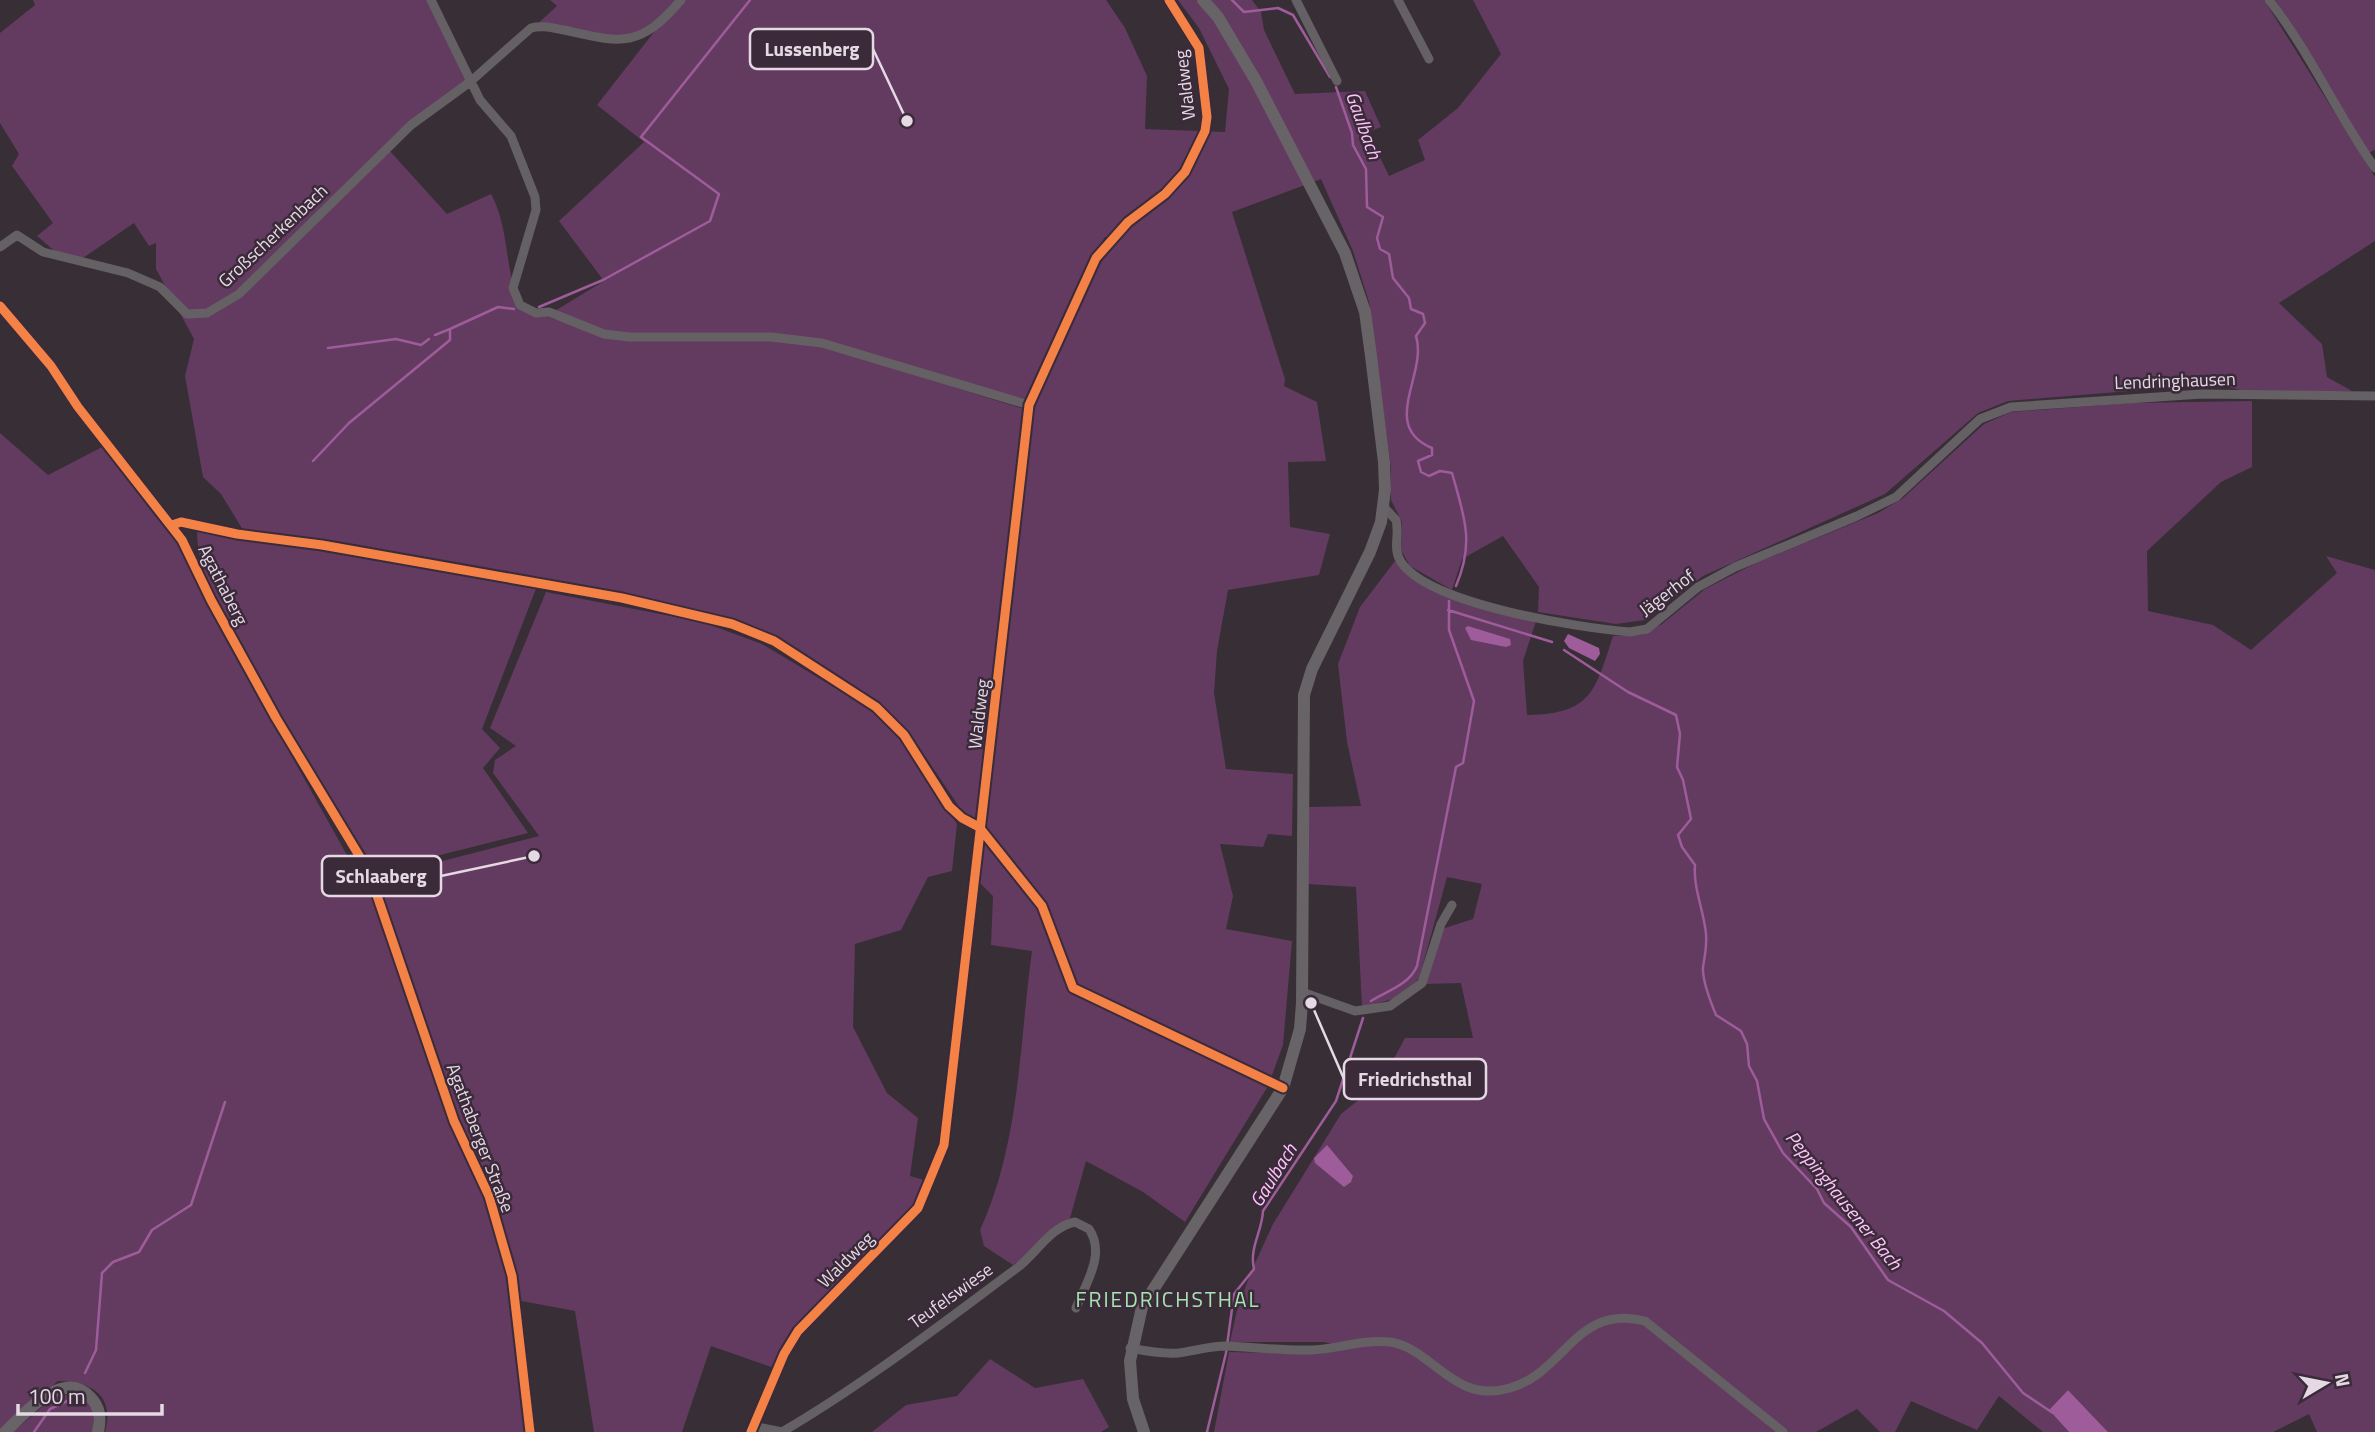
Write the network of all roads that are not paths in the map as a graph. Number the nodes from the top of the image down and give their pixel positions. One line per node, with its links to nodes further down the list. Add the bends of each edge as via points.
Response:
1 (431, 0): 10 (street)
2 (681, 0): 10 (street, Großscherkenbach, via 663,21 629,40 531,28)
3 (1169, 0): 15 (street, Waldweg, via 1194,36 1201,59 1207,117 1201,144 1178,180 1128,222 1096,258)
4 (1203, 0): 17 (main road, via 1256,81 1332,225 1355,279 1375,382)
5 (1296, 0): 9 (street)
6 (1398, 0): 8 (street)
7 (2269, 0): 11 (street)
8 (1429, 59)
9 (1337, 81)
10 (470, 82): 12 (street, Großscherkenbach, via 411,125 239,294 207,313 187,314 160,286 128,273 43,252 18,235); 15 (street, via 511,136 536,201 513,288 520,305 604,334 822,343)
11 (2375, 168)
12 (0, 247)
13 (0, 306): 18 (main road, Agathaberg)
14 (2375, 396): 16 (street, Lendringhausen, via 2202,394 2011,407)
15 (1029, 405): 19 (street, Waldweg)
16 (1980, 419): 17 (street, Jägerhof, via 1896,497 1735,567 1698,587 1647,629 1630,632 1493,609 1423,579 1400,561 1396,520)
17 (1384, 507): 22 (main road, via 1376,538 1304,695)
18 (172, 525): 19 (street, via 181,522 542,582 732,624 774,641 876,706 904,735 949,806); 20 (main road, Agathaberg, via 276,718 369,872)
19 (979, 827): 23 (street, via 1042,906 1073,988); 26 (street, Waldweg, via 944,1145 929,1187 903,1226 798,1331)
20 (379, 904): 29 (main road, Agathaberger Straße, via 454,1121 489,1196 512,1276)
21 (1452, 905): 22 (street, via 1441,923 1422,983 1390,1006 1355,1011)
22 (1302, 992): 23 (main road, via 1300,1029)
23 (1283, 1088): 25 (main road, via 1147,1297)
24 (1076, 1308): 26 (street, Teufelswiese, via 1097,1252 1089,1229 1075,1222 1061,1227 1030,1258 823,1408 782,1432)
25 (1130, 1348): 30 (main road, via 1133,1399); 31 (street, via 1160,1353 1228,1346 1311,1350 1393,1342 1408,1347 1444,1376 1496,1391 1532,1377 1597,1322 1622,1316 1645,1321)
26 (752, 1429)
27 (5, 1432): 28 (main road, via 45,1396 73,1387 88,1394 97,1406)
28 (99, 1432)
29 (530, 1432)
30 (1144, 1432)
31 (1783, 1432)

